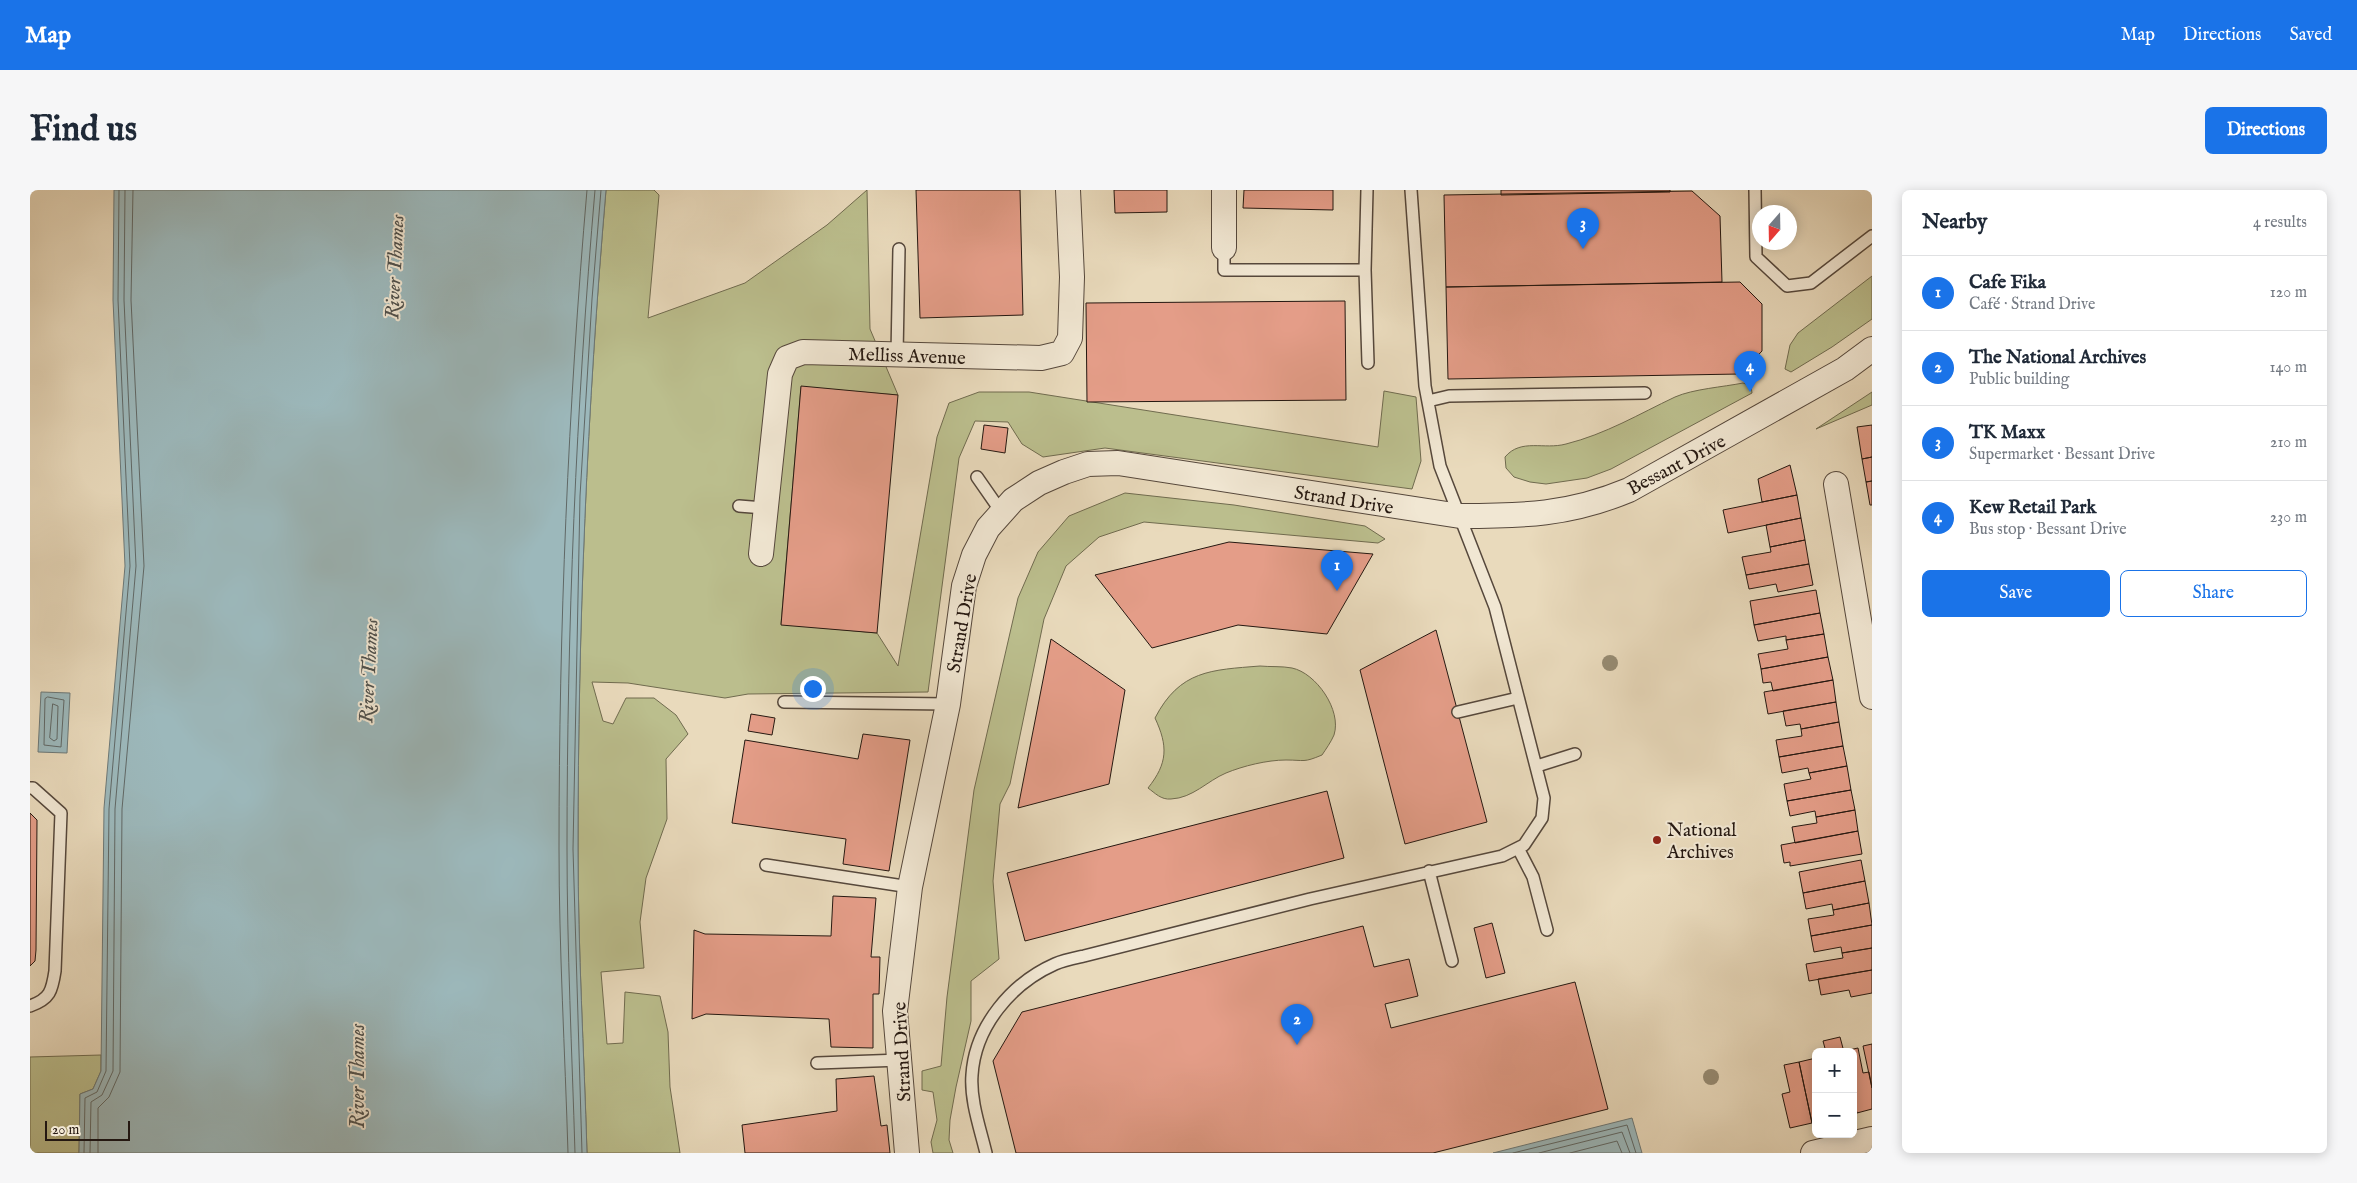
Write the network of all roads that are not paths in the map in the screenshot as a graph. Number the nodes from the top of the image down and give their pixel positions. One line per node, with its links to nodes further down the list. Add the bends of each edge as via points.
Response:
1 (1068, 190): 11 (street, Melliss Avenue, via 1072,278 1070,338 1062,353 1041,358)
2 (1224, 190): 8 (street)
3 (1367, 190): 9 (lane)
4 (1411, 190): 14 (lane)
5 (1755, 190): 6 (lane, via 1756,257 1787,286 1811,283)
6 (1872, 236)
7 (899, 248): 11 (lane)
8 (1224, 248): 9 (lane, via 1224,270)
9 (1365, 270): 12 (lane)
10 (1872, 349): 20 (street, Bessant Drive, via 1845,369 1629,490 1561,511 1515,516)
11 (897, 356): 18 (street, Melliss Avenue, via 803,352 787,358 780,374)
12 (1368, 363)
13 (1645, 392): 14 (lane, via 1448,396)
14 (1428, 400): 20 (lane, via 1440,466)
15 (978, 477): 19 (lane)
16 (1836, 484): 22 (street)
17 (739, 506): 18 (lane)
18 (765, 508): 21 (street, Melliss Avenue)
19 (1002, 513): 20 (street, Strand Drive, via 1013,500 1064,472 1088,464 1118,463); 25 (street, Strand Drive, via 988,528 964,586)
20 (1460, 516): 23 (lane, via 1496,607)
21 (761, 554)
22 (1872, 697)
23 (1518, 698): 26 (lane); 28 (lane)
24 (784, 702): 25 (lane)
25 (948, 704): 33 (street, Strand Drive)
26 (1458, 712)
27 (1575, 754): 28 (lane)
28 (1537, 766): 30 (lane, via 1544,798 1542,818 1524,846)
29 (30, 788): 36 (lane, via 34,788 60,813 53,987 45,1000)
30 (1518, 848): 32 (lane, via 1502,856); 34 (lane, via 1533,877)
31 (766, 865): 33 (lane)
32 (1429, 871): 35 (lane); 41 (lane, via 1056,963 1026,980 1002,1003 977,1048 972,1075 976,1113)
33 (910, 887): 37 (street, Strand Drive, via 896,1011)
34 (1547, 930)
35 (1452, 961)
36 (30, 1006)
37 (901, 1060): 38 (lane); 40 (street, Strand Drive)
38 (818, 1062)
39 (1872, 1139): 42 (street)
40 (907, 1153)
41 (986, 1153)
42 (1813, 1153)

